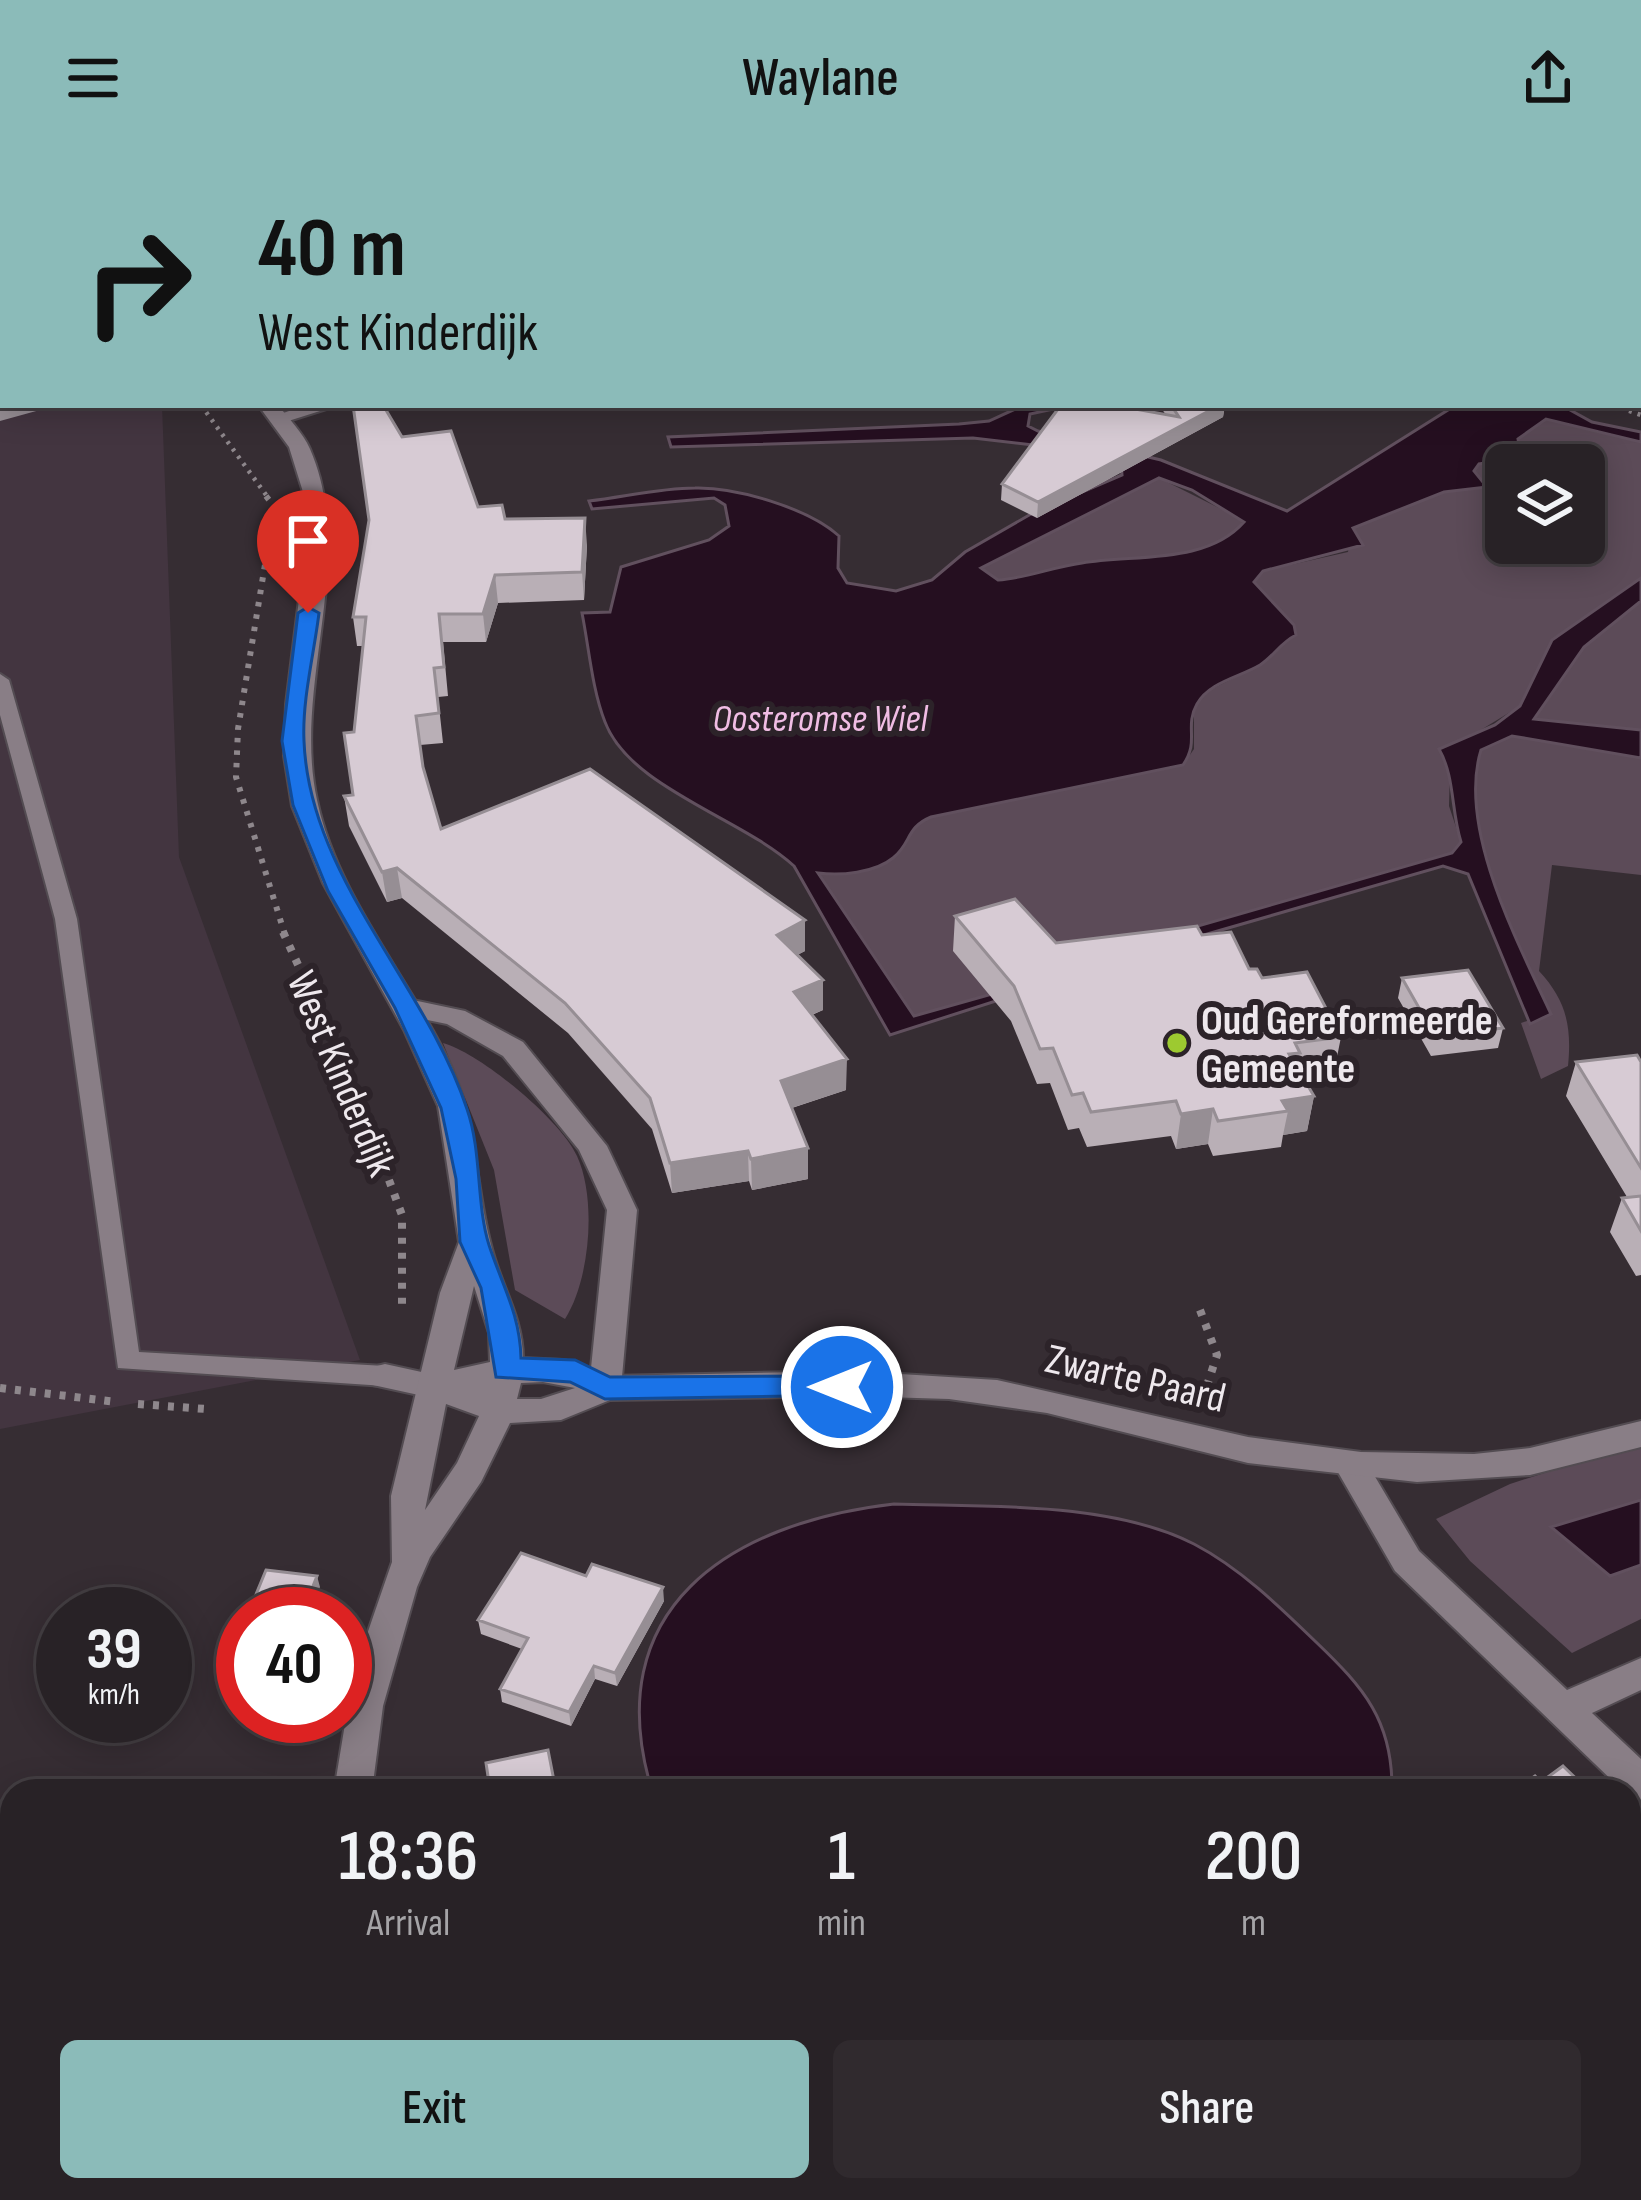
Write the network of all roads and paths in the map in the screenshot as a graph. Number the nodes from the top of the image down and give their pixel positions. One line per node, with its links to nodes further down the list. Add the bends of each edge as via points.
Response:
1 (203, 408): 8 (path, West Kinderdijk, via 270,500 236,777 274,912 402,1215 402,1304)
2 (275, 411): 4 (street, West Kinderdijk, via 302,449 316,494 317,567 293,741 304,805 340,891)
3 (0, 680): 8 (lane, via 66,920 127,1361)
4 (408, 1008): 5 (street, West Kinderdijk, via 454,1108); 11 (street, West Kinderdijk, via 455,1017 513,1048 592,1146 622,1210)
5 (474, 1242): 7 (street, West Kinderdijk, via 506,1329); 9 (street, West Kinderdijk)
6 (1201, 1310): 13 (path, via 1217,1355)
7 (507, 1369): 9 (street, Zwarte Paard); 11 (street, Zwarte Paard, via 575,1371); 14 (street, West Kinderdijk)
8 (385, 1376): 9 (street)
9 (437, 1387): 14 (street); 17 (street, West Kinderdijk, via 407,1496)
10 (0, 1388): 12 (path)
11 (605, 1388): 14 (street, Zwarte Paard, via 566,1410); 16 (street, Zwarte Paard, via 995,1391)
12 (220, 1409)
13 (1199, 1411)
14 (498, 1413): 17 (street, West Kinderdijk, via 459,1491)
15 (1641, 1435): 16 (street, Zwarte Paard, via 1531,1462)
16 (1352, 1467): 19 (street, via 1407,1562)
17 (409, 1562): 20 (street, West Kinderdijk, via 365,1702)
18 (1641, 1673): 19 (street)
19 (1562, 1710): 21 (street)
20 (355, 1779)
21 (1636, 1779)

